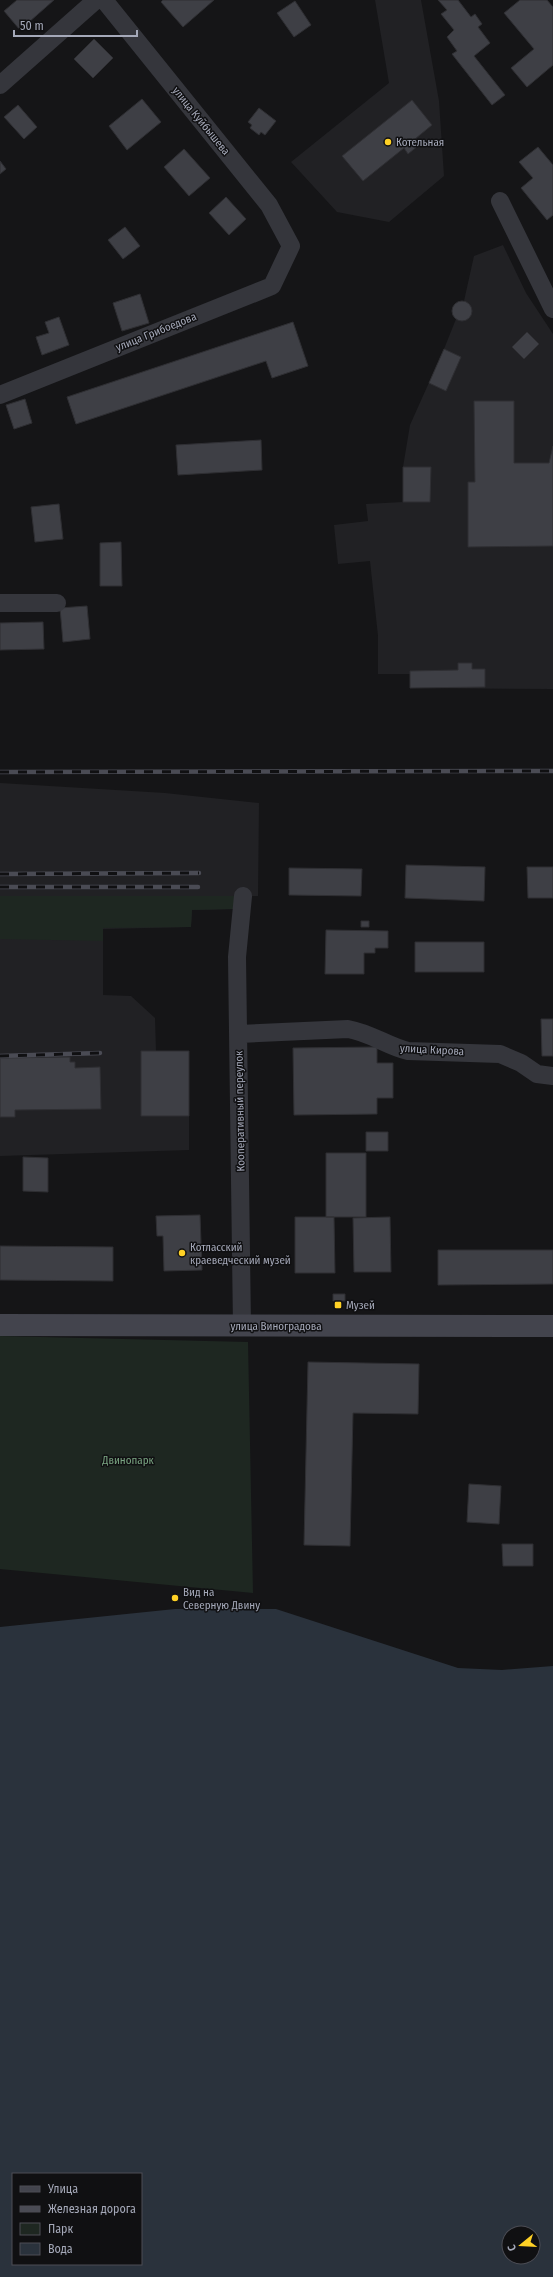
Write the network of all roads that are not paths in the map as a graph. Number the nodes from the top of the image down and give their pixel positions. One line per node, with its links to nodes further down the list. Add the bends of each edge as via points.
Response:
1 (96, 0): 3 (street)
2 (104, 0): 5 (street, улица Куйбышева, via 269,205)
3 (0, 85)
4 (500, 201): 6 (street)
5 (291, 246): 7 (street, улица Грибоедова, via 272,286)
6 (553, 309)
7 (0, 395)
8 (0, 603): 9 (street)
9 (57, 603)
10 (243, 896): 11 (street, Кооперативный переулок, via 237,957)
11 (239, 1034): 12 (street, улица Кирова, via 348,1029 362,1031 394,1048 408,1051 500,1054 521,1063 537,1074); 15 (street, Кооперативный переулок)
12 (553, 1076)
13 (0, 1325): 15 (main road, улица Виноградова)
14 (553, 1326): 15 (main road, улица Виноградова)
15 (242, 1327)

